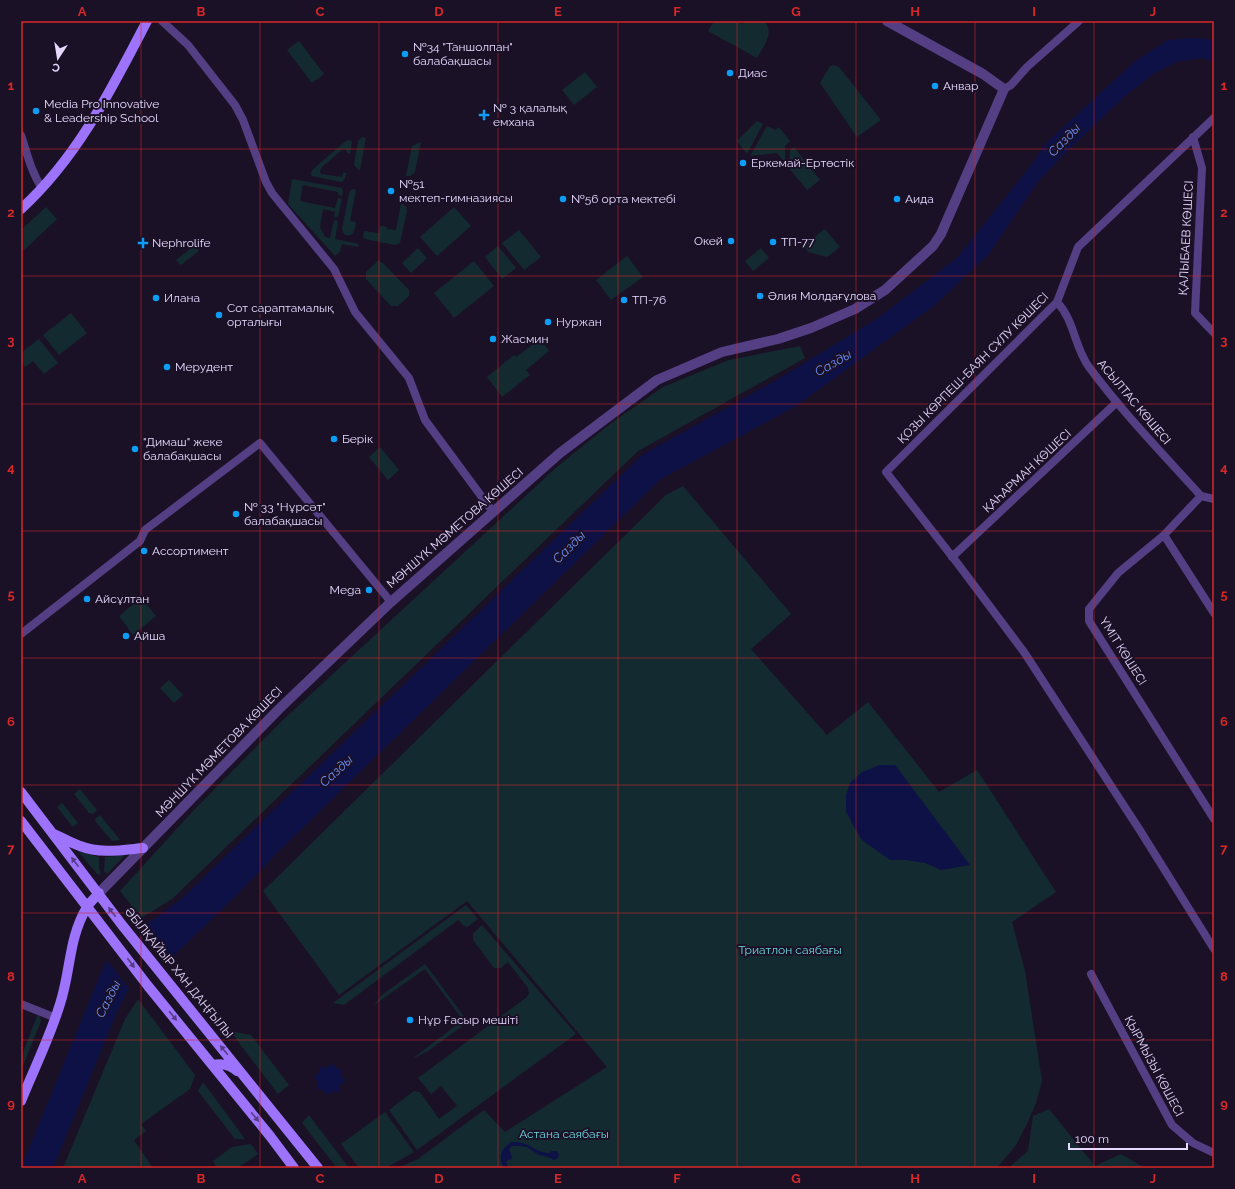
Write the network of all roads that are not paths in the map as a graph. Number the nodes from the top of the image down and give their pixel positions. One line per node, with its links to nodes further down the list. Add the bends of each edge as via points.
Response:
1 (147, 21): 9 (main road, via 91,125)
2 (162, 21): 16 (street, via 188,45 235,105 244,120 272,193 334,269 355,312 409,378 425,420)
3 (887, 21): 5 (street, via 983,74)
4 (1079, 21): 5 (street)
5 (1004, 89): 16 (street, МӘНШҮК МӘМЕТОВА КӨШЕСІ, via 941,234 933,246 885,290 855,309 811,328 778,339 722,352 657,380 560,453)
6 (1214, 118): 8 (street, ҚОЗЫ КӨРПЕШ-БАЯН СҰЛУ КӨШЕСІ)
7 (21, 135): 9 (street, via 28,160)
8 (1193, 137): 11 (street, ҚОЗЫ КӨРПЕШ-БАЯН СҰЛУ КӨШЕСІ, via 1078,247); 12 (street, ҚАЛЫБАЕВ КӨШЕСІ, via 1202,168 1195,312)
9 (42, 188): 10 (main road)
10 (21, 209)
11 (1057, 302): 13 (street, АСЫЛТАС КӨШЕСІ, via 1070,321 1087,366); 18 (street, ҚОЗЫ КӨРПЕШ-БАЯН СҰЛУ КӨШЕСІ, via 886,472)
12 (1214, 333)
13 (1117, 402): 14 (street, АСЫЛТАС КӨШЕСІ); 18 (street, ҚАҺАРМАН КӨШЕСІ)
14 (1201, 496): 15 (street); 17 (street, ҮМІТ КӨШЕСІ)
15 (1214, 500)
16 (493, 512): 19 (street, МӘНШҮК МӘМЕТОВА КӨШЕСІ)
17 (1164, 535): 20 (street); 24 (street, ҮМІТ КӨШЕСІ, via 1118,573 1089,609 1089,621)
18 (952, 557): 30 (street, via 1024,652)
19 (391, 602): 21 (street, via 260,443 145,530 140,541); 27 (street, МӘНШҮК МӘМЕТОВА КӨШЕСІ, via 262,725)
20 (1214, 613)
21 (21, 634)
22 (21, 792): 23 (main road, ӘБІЛҚАЙЫР ХАН ДАҢҒЫЛЫ)
23 (40, 817): 25 (main road); 26 (main road, ӘБІЛҚАЙЫР ХАН ДАҢҒЫЛЫ)
24 (1214, 819)
25 (24, 825): 29 (main road)
26 (53, 833): 27 (main road, via 93,850); 28 (main road, ӘБІЛҚАЙЫР ХАН ДАҢҒЫЛЫ, one-way to 26)
27 (143, 848): 28 (street, МӘНШҮК МӘМЕТОВА КӨШЕСІ)
28 (99, 893): 29 (main road, МӘНШҮК МӘМЕТОВА КӨШЕСІ); 35 (main road, ӘБІЛҚАЙЫР ХАН ДАҢҒЫЛЫ, one-way to 28, via 126,930)
29 (87, 906): 33 (main road, МӘНШҮК МӘМЕТОВА КӨШЕСІ, via 73,939); 34 (main road, one-way to 34)
30 (1214, 949)
31 (1092, 974): 37 (street, ҚЫРМЫЗЫ КӨШЕСІ, via 1172,1125 1193,1143)
32 (21, 1004): 33 (street)
33 (56, 1018): 36 (main road, МӘНШҮК МӘМЕТОВА КӨШЕСІ)
34 (213, 1065): 35 (main road, via 220,1063 233,1067); 38 (main road, one-way to 38)
35 (250, 1082): 39 (main road, ӘБІЛҚАЙЫР ХАН ДАҢҒЫЛЫ)
36 (21, 1101)
37 (1214, 1153)
38 (294, 1168)
39 (318, 1168)

